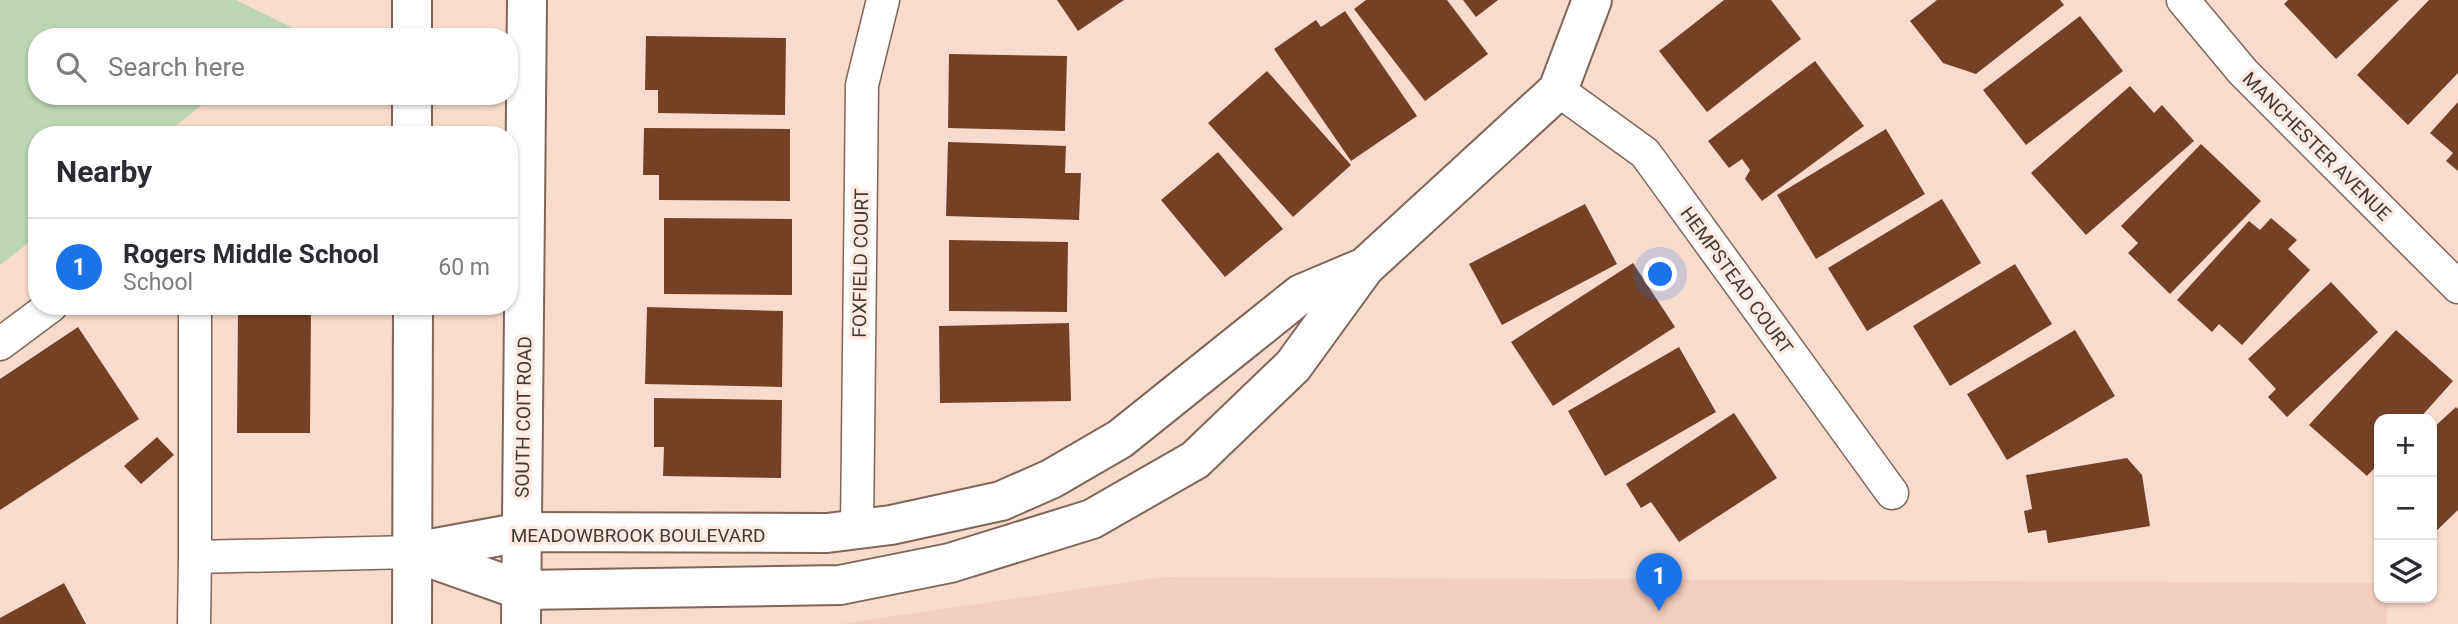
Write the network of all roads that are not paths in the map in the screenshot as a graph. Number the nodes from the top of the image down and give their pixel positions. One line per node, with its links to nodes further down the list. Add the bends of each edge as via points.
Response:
1 (412, 0): 6 (street)
2 (527, 0): 18 (street, SOUTH COIT ROAD)
3 (883, 0): 17 (street, FOXFIELD COURT, via 862,85)
4 (1592, 0): 7 (street, MEADOWBROOK BOULEVARD)
5 (2183, 0): 11 (street, MANCHESTER AVENUE, via 2243,72)
6 (412, 28)
7 (1558, 90): 10 (street, MEADOWBROOK BOULEVARD); 16 (street, HEMPSTEAD COURT, via 1645,153)
8 (412, 105): 9 (street)
9 (412, 126)
10 (1365, 267): 17 (street, MEADOWBROOK BOULEVARD, via 1301,295 1120,439 1051,479 1001,501); 21 (street, MEADOWBROOK BOULEVARD, via 1293,366 1195,460 1092,519 950,563)
11 (2458, 287)
12 (39, 315): 15 (street)
13 (195, 315): 20 (street)
14 (412, 315): 19 (street)
15 (0, 344)
16 (1892, 493)
17 (857, 528): 18 (street, MEADOWBROOK BOULEVARD, via 800,534); 21 (street)
18 (522, 531): 19 (street, MEADOWBROOK BOULEVARD); 22 (street, SOUTH COIT ROAD)
19 (413, 552): 20 (street); 22 (street, MEADOWBROOK BOULEVARD); 24 (street)
20 (195, 557): 23 (street)
21 (860, 582): 22 (street, MEADOWBROOK BOULEVARD)
22 (521, 607)
23 (194, 624)
24 (412, 624)

